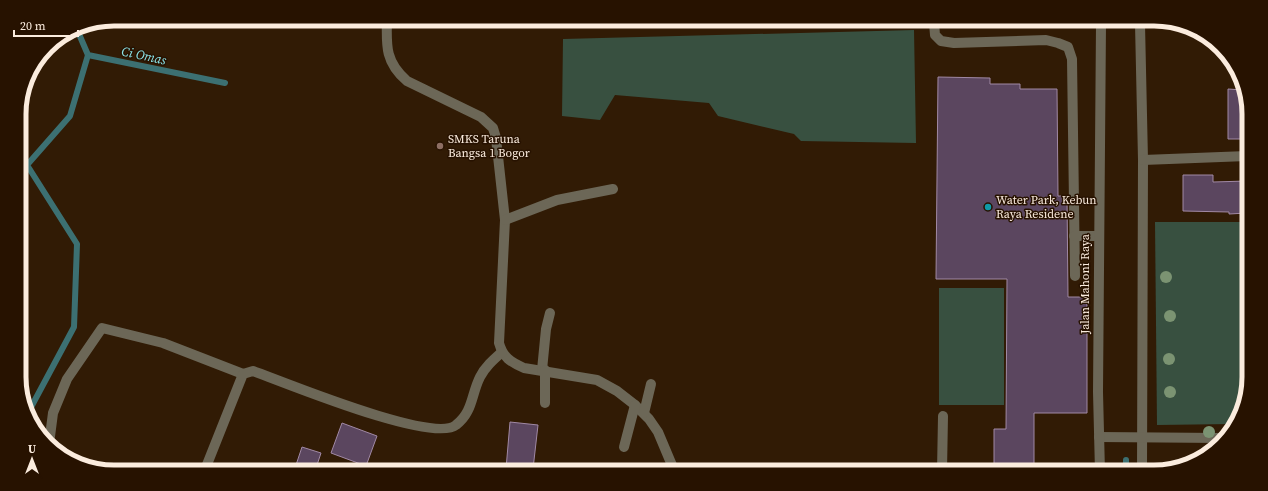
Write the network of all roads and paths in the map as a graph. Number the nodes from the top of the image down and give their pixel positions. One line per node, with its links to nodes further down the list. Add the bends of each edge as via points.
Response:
1 (387, 26): 8 (street, via 387,48 398,73 407,81 481,117 493,128)
2 (934, 26): 9 (street, via 935,35 941,41 1046,40 1058,42 1068,48 1072,59)
3 (1101, 26): 10 (street, Jalan Mahoni Raya)
4 (1140, 26): 6 (street)
5 (1242, 156): 6 (street)
6 (1143, 160): 22 (street)
7 (614, 189): 8 (street, via 557,200)
8 (505, 220): 13 (street, via 499,343)
9 (1074, 236): 10 (street); 11 (street)
10 (1099, 236): 23 (street, Jalan Mahoni Raya)
11 (1075, 276)
12 (550, 313): 14 (street, via 546,329)
13 (502, 352): 14 (street, via 514,364); 15 (street, via 486,366 468,413 455,426 436,429 408,424 331,401 253,371)
14 (543, 370): 17 (street); 18 (street, via 598,380)
15 (243, 374): 21 (street, via 163,343 102,328 67,379 53,413); 26 (street)
16 (652, 384): 19 (street)
17 (544, 403)
18 (636, 405): 19 (street); 25 (street)
19 (644, 413): 27 (street, via 658,432)
20 (943, 416): 28 (street)
21 (50, 437)
22 (1138, 437): 23 (street); 24 (street); 30 (street)
23 (1101, 438): 29 (street, Jalan Mahoni Raya)
24 (1217, 438)
25 (624, 447)
26 (207, 465)
27 (672, 465)
28 (942, 465)
29 (1100, 465)
30 (1141, 465)

